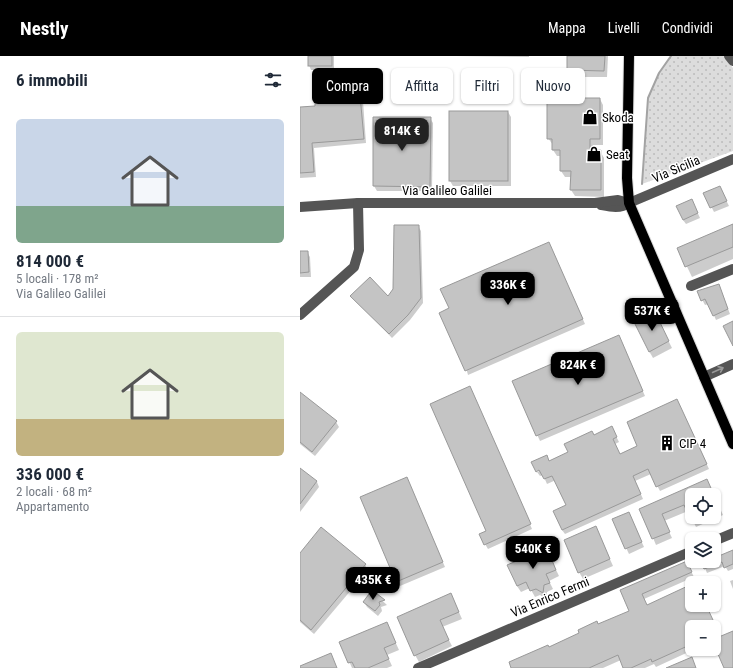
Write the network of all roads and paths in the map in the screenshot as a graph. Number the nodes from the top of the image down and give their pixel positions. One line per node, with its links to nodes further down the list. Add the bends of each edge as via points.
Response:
1 (629, 56): 6 (main road)
2 (729, 56): 3 (street)
3 (733, 61)
4 (733, 159): 6 (street, Via Sicilia)
5 (358, 203): 6 (street, Via Galileo Galilei, via 595,203 616,208); 7 (street, Via Galileo Galilei); 10 (street, via 359,250 354,267)
6 (629, 203): 12 (main road)
7 (300, 207)
8 (733, 269): 9 (street)
9 (691, 286)
10 (300, 315)
11 (733, 364): 12 (street, one-way to 11)
12 (704, 377): 13 (main road)
13 (733, 444)
14 (733, 533): 15 (street)
15 (721, 538)
16 (685, 553): 17 (street, Via Enrico Fermi)
17 (418, 668)

